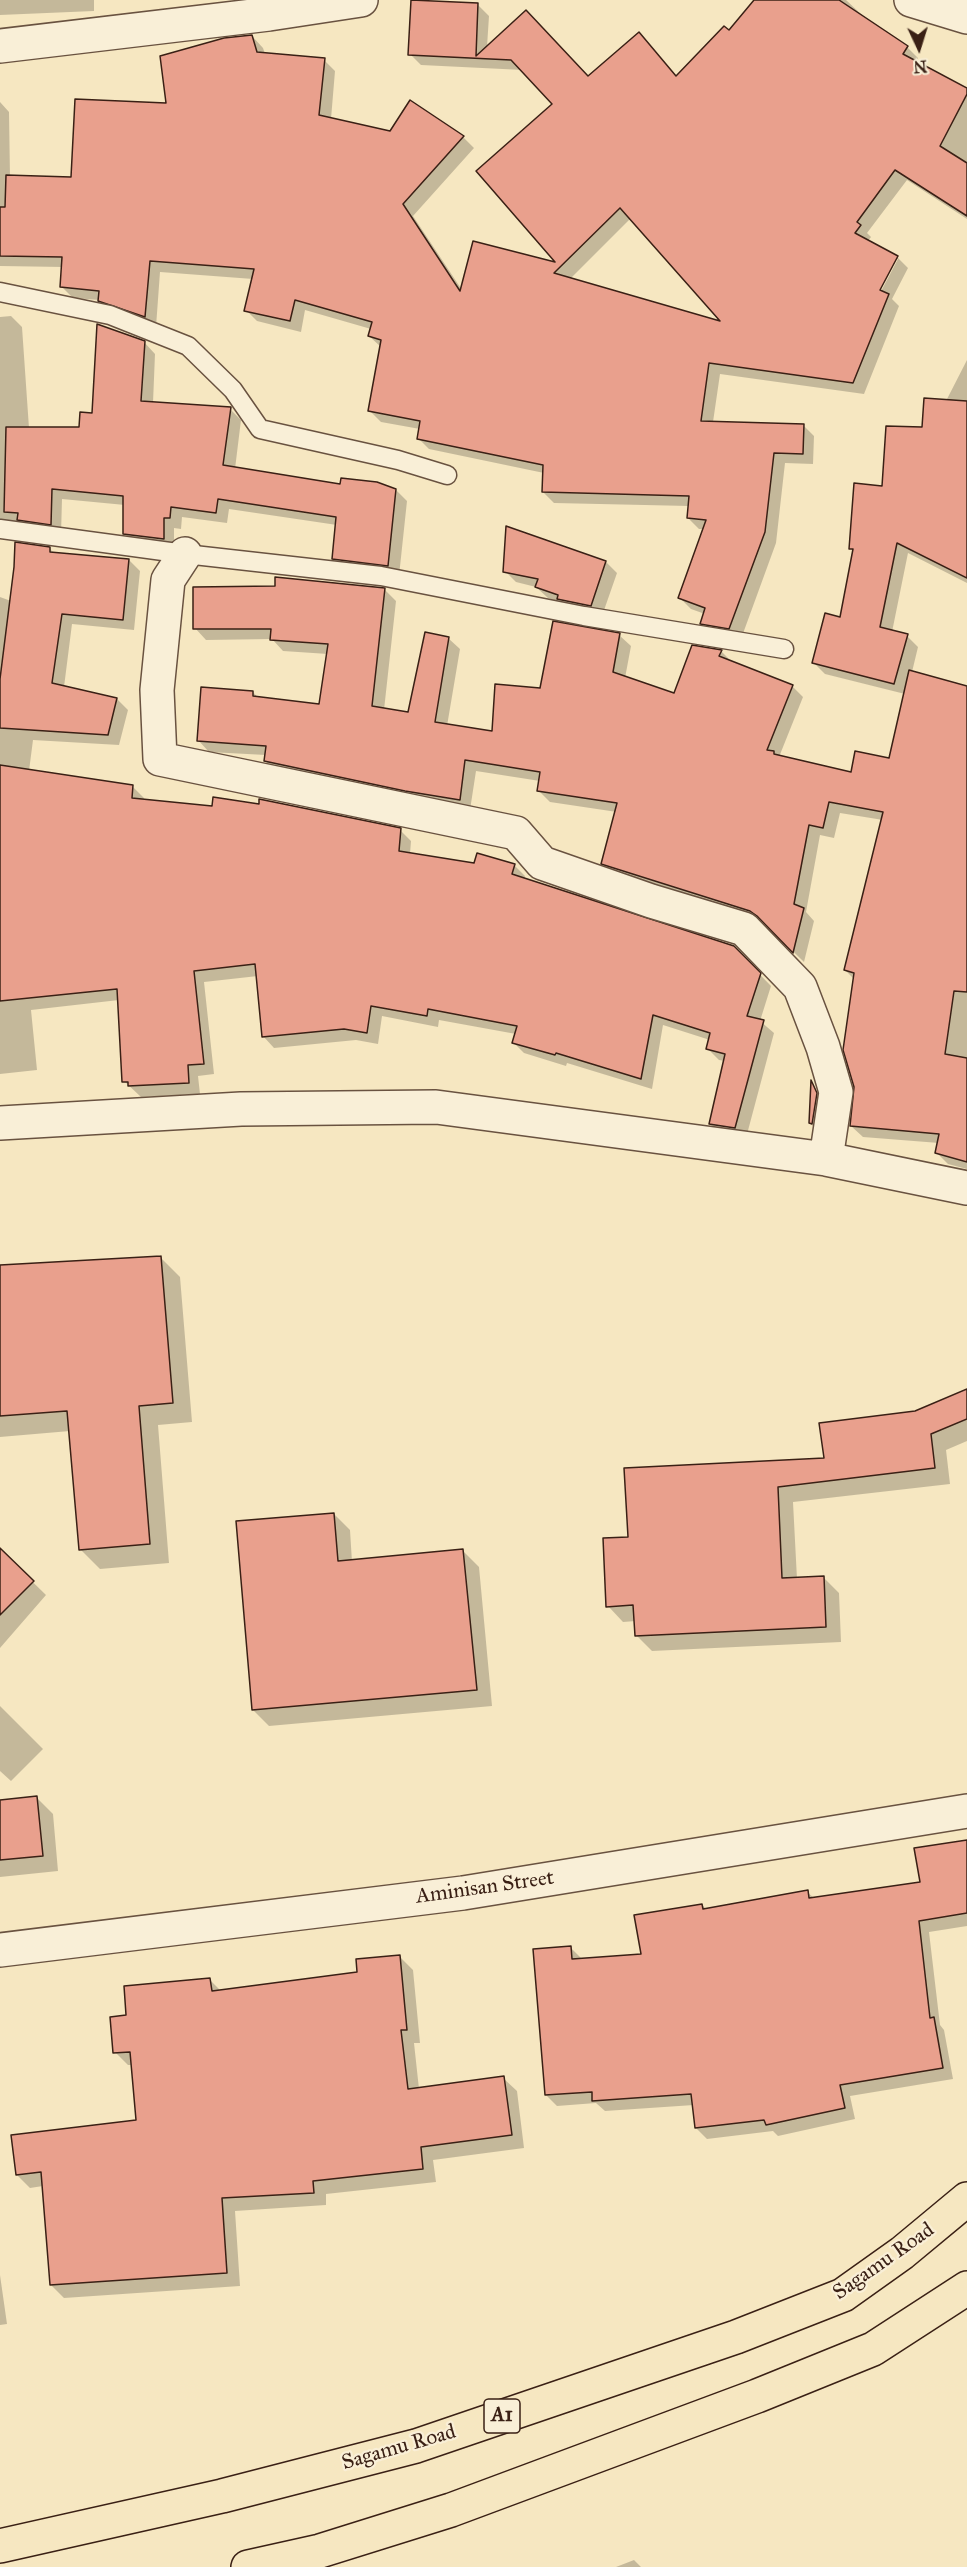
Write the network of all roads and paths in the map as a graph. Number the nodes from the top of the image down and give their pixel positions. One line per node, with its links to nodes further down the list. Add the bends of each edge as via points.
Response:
1 (361, 0): 4 (street)
2 (911, 0): 3 (street)
3 (967, 17)
4 (0, 46)
5 (0, 292): 6 (lane, via 110,315 188,346 233,390 260,429)
6 (447, 475)
7 (0, 529): 8 (lane)
8 (185, 554): 9 (lane, via 381,576 584,616); 11 (street, via 168,580 157,690 160,759 516,833 542,863 744,929 800,987 823,1047 836,1092)
9 (783, 649)
10 (0, 1123): 11 (street, via 241,1109 436,1107)
11 (826, 1159): 12 (street)
12 (967, 1188)
13 (967, 1811): 14 (street, Aminisan Street, via 463,1893)
14 (0, 1950)
15 (967, 2199): 17 (highway, Sagamu Road / A1, via 843,2295 736,2337 416,2446 222,2496)
16 (966, 2291): 18 (highway, via 863,2354)
17 (0, 2546)
18 (323, 2559): 19 (highway)
19 (248, 2567)

